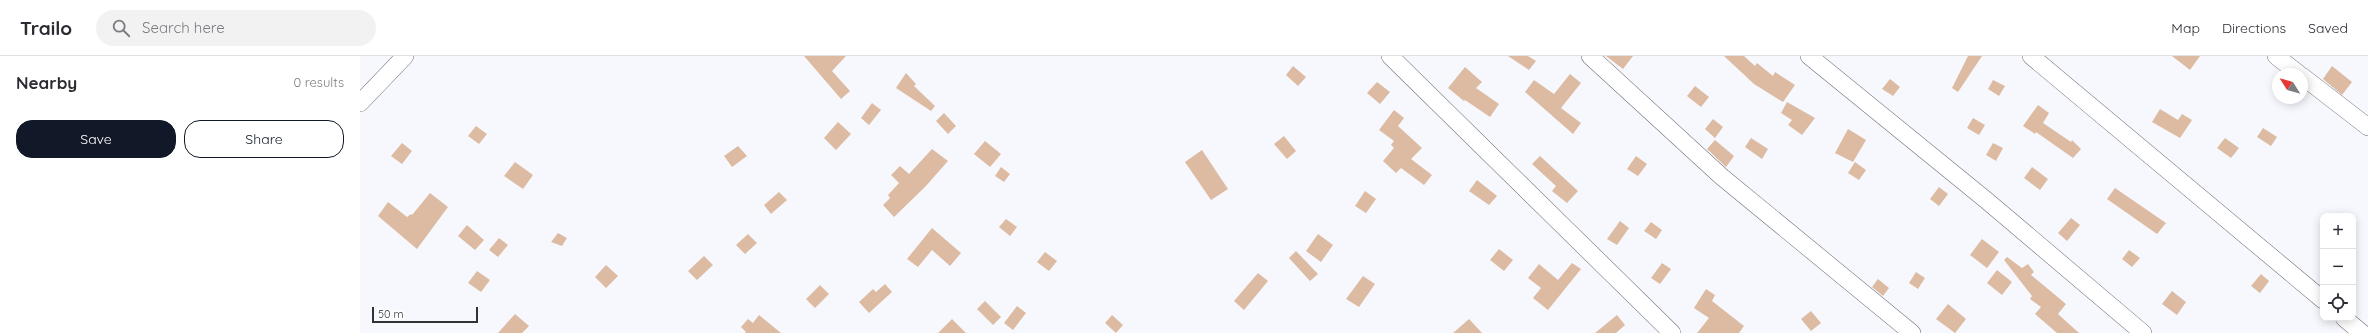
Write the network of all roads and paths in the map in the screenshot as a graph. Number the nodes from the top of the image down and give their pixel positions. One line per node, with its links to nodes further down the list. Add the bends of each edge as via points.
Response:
1 (405, 56): 9 (street)
2 (1390, 56): 13 (street)
3 (1590, 56): 14 (street, via 1722,177)
4 (1809, 56): 15 (street, via 1986,200)
5 (2030, 56): 11 (street)
6 (2276, 56): 7 (street)
7 (2291, 68)
8 (2308, 81): 10 (street)
9 (360, 103)
10 (2368, 127)
11 (2320, 298)
12 (2348, 321): 16 (street)
13 (1672, 333)
14 (1912, 333)
15 (2143, 333)
16 (2362, 333)

